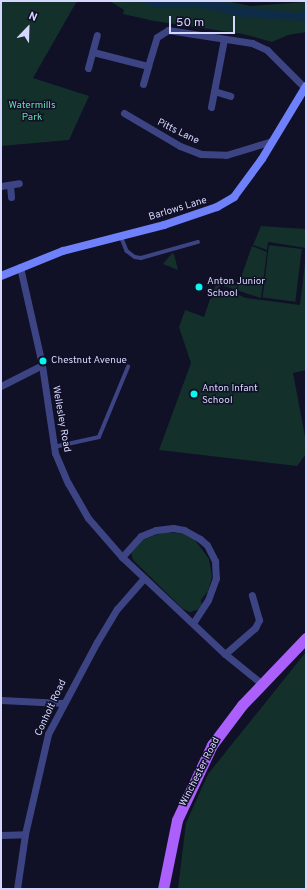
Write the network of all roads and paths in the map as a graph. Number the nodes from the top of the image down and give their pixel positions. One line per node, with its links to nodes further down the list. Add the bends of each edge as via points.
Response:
1 (97, 35): 3 (street)
2 (224, 39): 4 (street, via 163,31 157,37); 7 (street, via 260,46); 8 (street)
3 (93, 52): 4 (street); 5 (street)
4 (148, 66): 6 (street)
5 (88, 68)
6 (143, 84)
7 (305, 86): 12 (street, Barlows Lane)
8 (214, 91): 9 (street); 10 (street)
9 (230, 96)
10 (211, 108)
11 (124, 113): 12 (street, Pitts Lane, via 180,146 201,154 226,155)
12 (272, 141): 17 (street, Barlows Lane, via 234,197 217,207 164,225)
13 (19, 183): 14 (street)
14 (10, 185): 15 (street); 16 (street)
15 (1, 186)
16 (12, 197)
17 (121, 235): 18 (lane, via 127,251 141,258); 19 (street, Barlows Lane)
18 (198, 242)
19 (20, 267): 20 (street, Barlows Lane); 21 (street, Wellesley Road)
20 (1, 276)
21 (42, 365): 23 (street); 24 (street, Wellesley Road)
22 (128, 367): 24 (lane, via 99,436)
23 (1, 386)
24 (54, 447): 25 (street, Wellesley Road, via 68,483 88,518)
25 (122, 557): 26 (street, Wellesley Road); 28 (street, via 141,536 165,528 184,530 207,545 215,561 216,578 208,600)
26 (144, 578): 28 (street, Wellesley Road); 33 (street, Conholt Road, via 118,610)
27 (252, 595): 30 (street, via 259,620 255,628)
28 (193, 623): 30 (street, Wellesley Road)
29 (306, 638): 31 (main road, Winchester Road)
30 (225, 654): 31 (street, Wellesley Road)
31 (262, 684): 37 (main road, Winchester Road, via 224,727 195,778 174,831)
32 (1, 700): 33 (street)
33 (62, 703): 34 (street, Conholt Road, via 48,734)
34 (25, 834): 35 (street); 36 (street, Conholt Road)
35 (1, 835)
36 (17, 889)
37 (163, 889)

